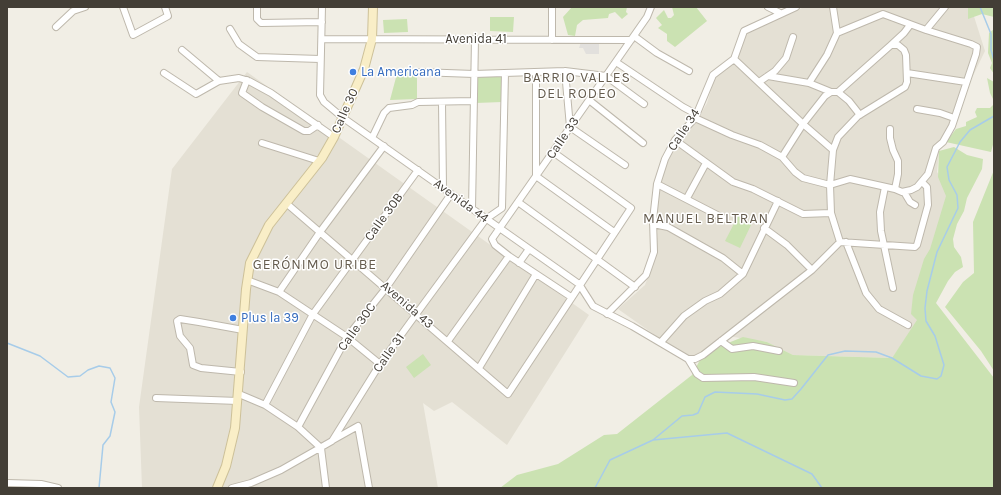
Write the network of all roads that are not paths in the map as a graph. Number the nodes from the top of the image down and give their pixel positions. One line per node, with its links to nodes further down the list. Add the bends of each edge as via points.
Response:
1 (84, 7): 14 (street)
2 (123, 7): 3 (street, via 133,35 168,16)
3 (165, 7)
4 (257, 7): 17 (street, via 257,19 261,23)
5 (322, 7): 17 (street, Avenida 44)
6 (373, 7): 26 (main road, Calle 30)
7 (552, 7): 28 (street)
8 (651, 7): 24 (street, Calle 33)
9 (768, 7): 15 (street)
10 (796, 7): 15 (street)
11 (833, 7): 22 (street)
12 (884, 7): 16 (street)
13 (945, 7): 21 (street)
14 (72, 9): 19 (street)
15 (780, 13): 32 (street, via 744,31)
16 (883, 14): 18 (street); 22 (street)
17 (322, 22): 25 (street, Avenida 44)
18 (910, 25): 21 (street); 29 (street)
19 (56, 27)
20 (230, 29): 31 (street, via 240,44 257,57)
21 (926, 30): 47 (street, via 977,47)
22 (837, 33): 48 (street, via 827,55)
23 (793, 37): 43 (street, via 786,58 776,71)
24 (632, 38): 28 (street, Avenida 41); 33 (street, Calle 33); 35 (street)
25 (322, 39): 26 (street, Avenida 41); 31 (street, Avenida 44)
26 (372, 39): 27 (street, Avenida 41); 57 (main road, Calle 30, via 364,69)
27 (475, 39): 28 (street, Avenida 41); 40 (street)
28 (552, 40)
29 (890, 45): 39 (street, via 898,45 904,50); 49 (street)
30 (182, 50): 45 (street)
31 (320, 59): 57 (street, Avenida 44, via 320,95 324,102)
32 (734, 59): 46 (street); 56 (street, Calle 34, via 713,75)
33 (616, 62): 42 (street, Calle 33); 56 (street)
34 (565, 71): 37 (street); 42 (street); 61 (street)
35 (689, 71)
36 (419, 72): 40 (street)
37 (536, 72): 41 (street); 76 (street)
38 (164, 73): 45 (street, via 196,94)
39 (907, 73): 47 (street); 55 (street, via 908,82 905,87)
40 (474, 74): 41 (street); 51 (street)
41 (505, 74): 92 (street, Calle 31, via 502,208)
42 (606, 76): 50 (street, Calle 33); 53 (street)
43 (768, 76): 46 (street); 48 (street)
44 (247, 80): 45 (street, via 236,78); 60 (street); 60 (street, via 242,93 262,107 304,131)
45 (219, 81)
46 (759, 82): 59 (street)
47 (966, 82): 58 (street)
48 (809, 83): 49 (street)
49 (835, 92): 55 (street, via 849,101); 59 (street, via 825,96)
50 (589, 100): 61 (street, Calle 33); 67 (street)
51 (474, 101): 52 (street); 90 (street)
52 (442, 102): 64 (street, via 418,102 389,108); 81 (street)
53 (644, 104)
54 (917, 109): 58 (street)
55 (860, 115): 69 (street, via 838,137)
56 (695, 116): 65 (street, Calle 34); 71 (street)
57 (342, 117): 63 (main road, Calle 30); 64 (street, Avenida 44)
58 (954, 118): 77 (street, via 949,133 936,148 931,167)
59 (803, 124): 69 (street); 71 (street)
60 (318, 125): 63 (street)
61 (570, 126): 70 (street, Calle 33); 74 (street)
62 (890, 129): 82 (street, via 893,150 898,161)
63 (334, 137): 72 (main road, Calle 30)
64 (372, 138): 68 (street, Avenida 44)
65 (675, 140): 73 (street); 78 (street, Calle 34)
66 (262, 143): 72 (street)
67 (643, 143)
68 (384, 146): 75 (street, Avenida 44); 97 (street)
69 (834, 150): 79 (street)
70 (553, 152): 76 (street, Calle 33); 98 (street, via 631,208)
71 (782, 157): 79 (street, via 804,178)
72 (319, 161): 88 (main road, Calle 30)
73 (706, 163): 85 (street); 86 (street, via 733,182)
74 (625, 165)
75 (418, 170): 81 (street, Avenida 44); 104 (street, Calle 30B)
76 (536, 176): 87 (street, Calle 33); 98 (street)
77 (922, 182): 83 (street); 100 (street, via 927,187 928,205 917,245 912,248)
78 (656, 184): 85 (street); 94 (street, Calle 34)
79 (830, 184): 80 (street, via 850,179); 91 (street)
80 (885, 186): 82 (street); 100 (street, via 880,212)
81 (443, 188): 84 (street, Avenida 44)
82 (895, 189): 83 (street)
83 (904, 192): 89 (street)
84 (451, 194): 90 (street, Avenida 44); 112 (street, Calle 30C)
85 (687, 198): 93 (street)
86 (778, 201): 91 (street, via 803,214); 96 (street)
87 (518, 202): 95 (street, Calle 33); 103 (street)
88 (286, 203): 97 (street, Avenida 43); 109 (main road, Calle 30, via 258,245)
89 (915, 205)
90 (472, 209): 92 (street, Avenida 44)
91 (831, 213): 99 (street)
92 (486, 219): 95 (street, Avenida 44); 116 (street, Calle 31)
93 (725, 219)
94 (653, 224): 108 (street, via 668,227 723,258); 111 (street, Calle 34, via 654,252 646,275)
95 (500, 228): 101 (street, Avenida 44); 102 (street, Calle 33, via 492,239 493,243)
96 (764, 228): 106 (street, via 787,245); 108 (street)
97 (320, 232): 104 (street, Avenida 43); 114 (street)
98 (614, 232): 103 (street)
99 (843, 242): 100 (street); 106 (street); 119 (street, via 866,293 879,309)
100 (884, 246): 113 (street)
101 (529, 249): 105 (street); 110 (street, Avenida 44)
102 (509, 256): 105 (street); 122 (street)
103 (596, 258): 110 (street); 111 (street)
104 (353, 259): 112 (street, Avenida 43); 117 (street, Calle 30B)
105 (519, 263): 107 (street)
106 (812, 270): 123 (street)
107 (536, 274): 115 (street); 128 (street)
108 (743, 274): 124 (street, via 720,294 684,316)
109 (247, 280): 114 (street); 120 (main road, Calle 30)
110 (579, 284): 115 (street); 118 (street, via 593,306)
111 (635, 287): 118 (street, Calle 34)
112 (386, 288): 116 (street, Avenida 43); 121 (street, Calle 30C)
113 (893, 288)
114 (280, 292): 117 (street)
115 (571, 297): 128 (street, Avenida 43, via 508,394)
116 (417, 313): 122 (street, Avenida 43); 127 (street, Calle 31)
117 (313, 314): 121 (street); 133 (street, Calle 30B)
118 (607, 314): 124 (street)
119 (908, 325)
120 (243, 330): 129 (main road, Calle 30); 129 (street, via 177,320 180,336 190,348 193,365)
121 (347, 337): 127 (street); 134 (street, Calle 30C)
122 (448, 341): 128 (street, Avenida 43)
123 (721, 341): 125 (street, via 732,349 753,346); 126 (street, via 699,357)
124 (661, 342): 126 (street)
125 (779, 351)
126 (688, 359): 130 (street, via 697,374 703,378 754,378)
127 (380, 364): 135 (street, Calle 31)
128 (479, 368)
129 (241, 372): 132 (main road, Calle 30)
130 (794, 383)
131 (156, 398): 132 (street)
132 (238, 398): 133 (street); 140 (main road, Calle 30, via 228,458)
133 (265, 405): 134 (street)
134 (298, 427): 136 (street)
135 (332, 441): 136 (street, Calle 31); 143 (street, via 358,426)
136 (321, 448): 138 (street, Calle 31); 142 (street)
137 (7, 483): 139 (street, via 41,484)
138 (251, 485): 141 (street, Calle 31)
139 (58, 488)
140 (217, 488)
141 (232, 488)
142 (326, 488)
143 (369, 488)

